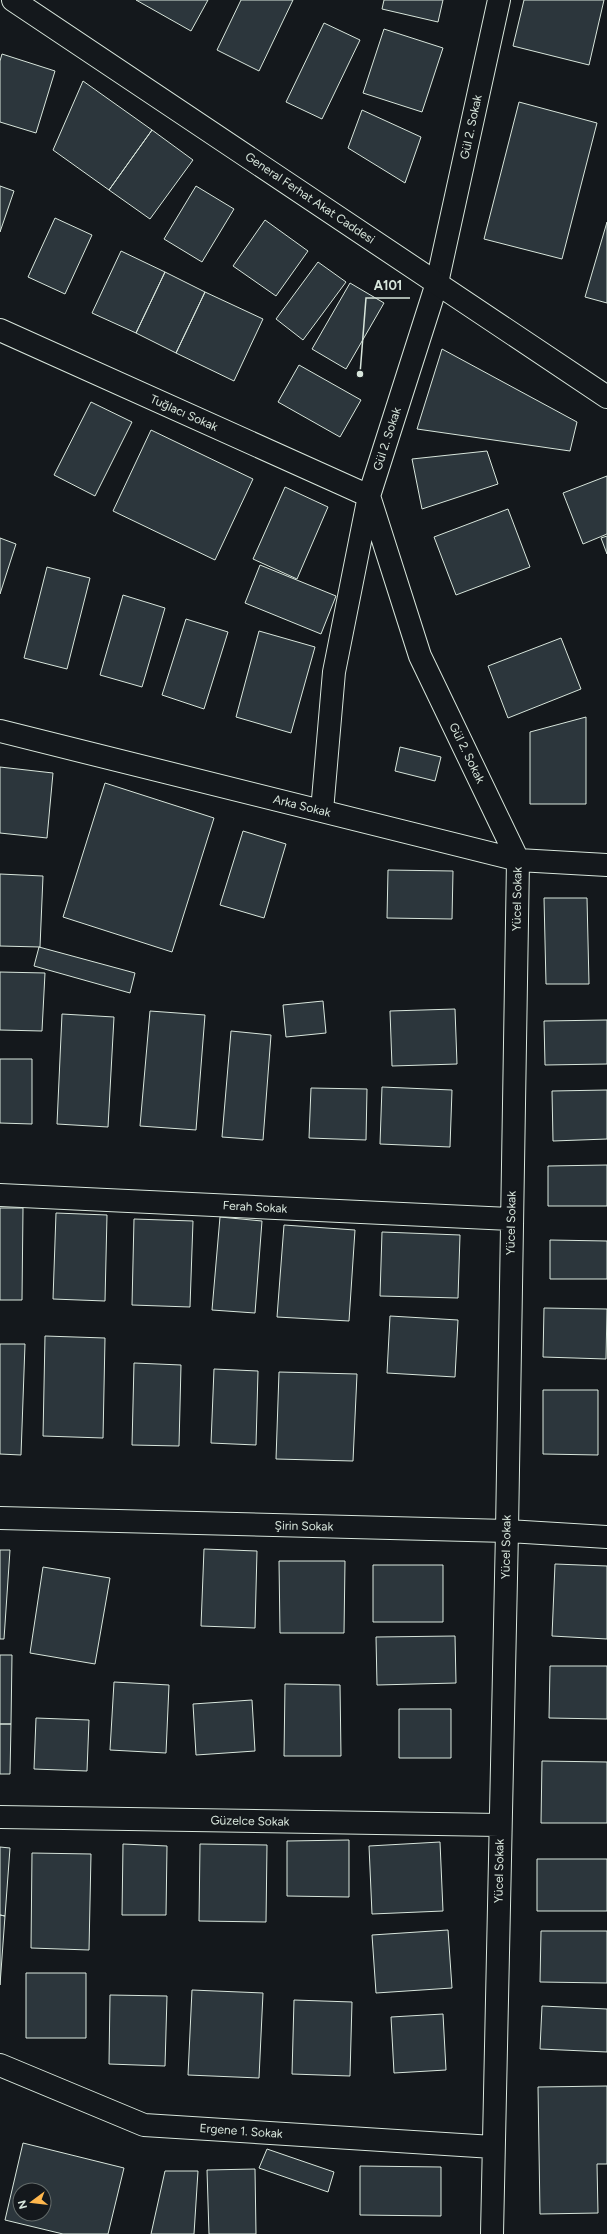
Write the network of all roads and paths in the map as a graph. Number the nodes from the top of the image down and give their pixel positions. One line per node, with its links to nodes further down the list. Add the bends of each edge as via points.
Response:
1 (13, 0): 3 (street, General Ferhat Akat Caddesi)
2 (499, 0): 3 (street, Gül 2. Sokak)
3 (437, 283): 5 (street, General Ferhat Akat Caddesi); 6 (street, Gül 2. Sokak)
4 (0, 330): 6 (street, Tuğlacı Sokak)
5 (607, 397)
6 (369, 496): 8 (street, via 334,672); 9 (street, Gül 2. Sokak, via 420,656)
7 (0, 731): 8 (street, Arka Sokak)
8 (322, 811): 9 (street, Arka Sokak)
9 (518, 860): 10 (street, Arka Sokak); 12 (street, Yücel Sokak)
10 (607, 865)
11 (0, 1195): 12 (street, Ferah Sokak)
12 (511, 1219): 14 (street, Yücel Sokak)
13 (0, 1518): 14 (street, Şirin Sokak)
14 (507, 1531): 15 (street, Şirin Sokak); 17 (street, Yücel Sokak)
15 (607, 1537)
16 (0, 1817): 17 (street, Güzelce Sokak)
17 (499, 1825): 19 (street, Yücel Sokak)
18 (0, 2065): 19 (street, Ergene 1. Sokak, via 144,2125)
19 (493, 2147): 20 (street, Yücel Sokak)
20 (492, 2234)

